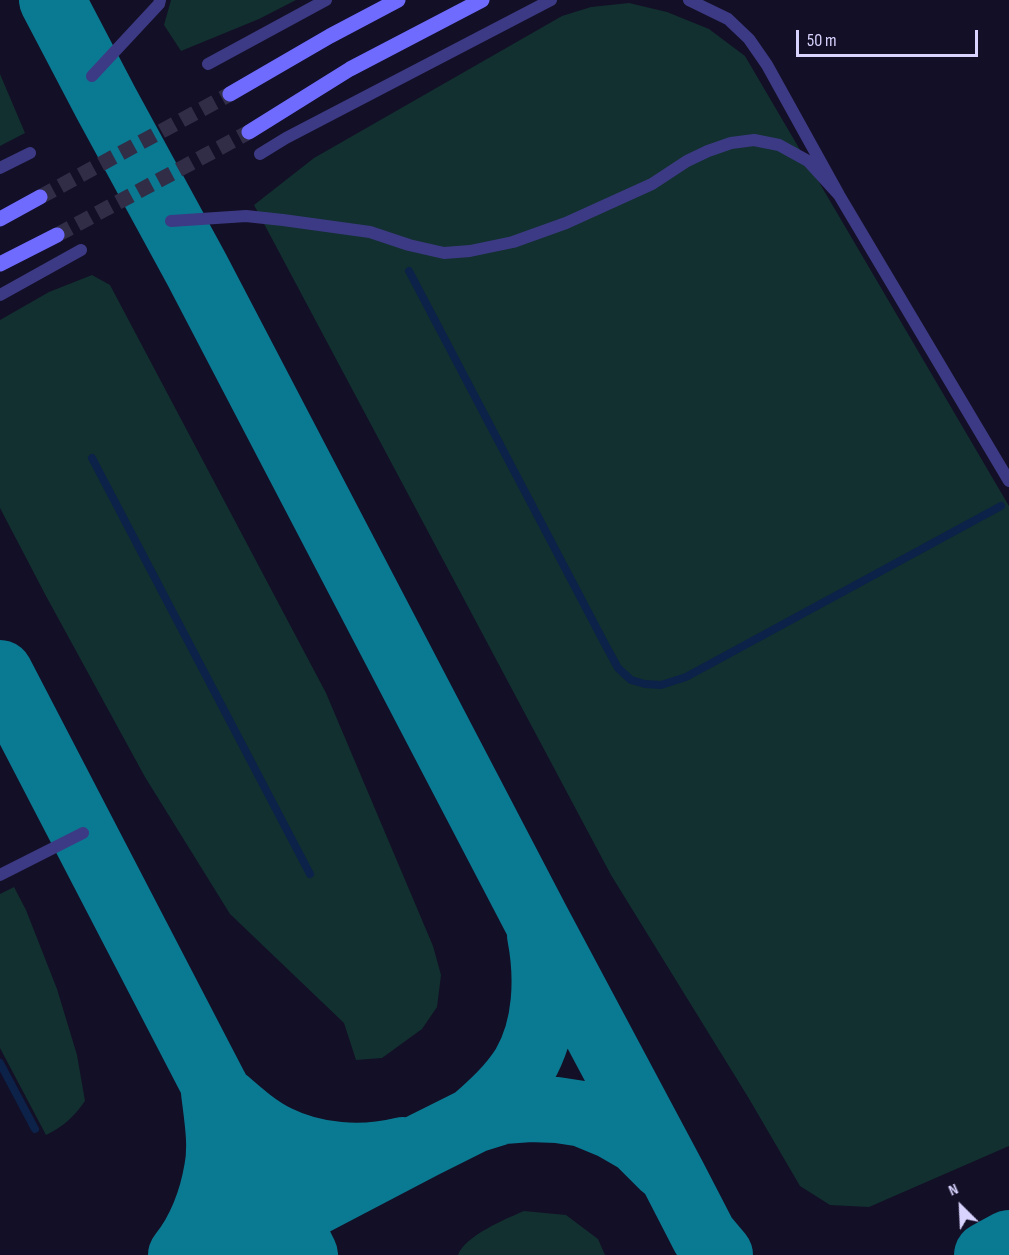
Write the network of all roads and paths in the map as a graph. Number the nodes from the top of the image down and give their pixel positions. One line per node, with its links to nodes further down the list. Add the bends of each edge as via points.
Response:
1 (160, 0): 8 (lane)
2 (326, 0): 7 (lane)
3 (398, 0): 9 (street)
4 (482, 0): 10 (street, via 350,69)
5 (551, 0): 12 (lane)
6 (689, 0): 14 (lane, via 728,19 749,39)
7 (208, 64)
8 (92, 76)
9 (230, 94)
10 (249, 132)
11 (30, 153): 13 (lane)
12 (260, 154)
13 (0, 168)
14 (840, 195): 17 (lane, via 808,161 779,145 754,140 708,151 652,184 566,224 470,251 444,253 370,232 246,216); 22 (lane)
15 (40, 196): 16 (street)
16 (0, 219)
17 (171, 221)
18 (57, 235): 20 (street)
19 (81, 250): 21 (lane)
20 (0, 264)
21 (0, 295)
22 (1009, 481)
23 (83, 833): 24 (lane)
24 (0, 875)

